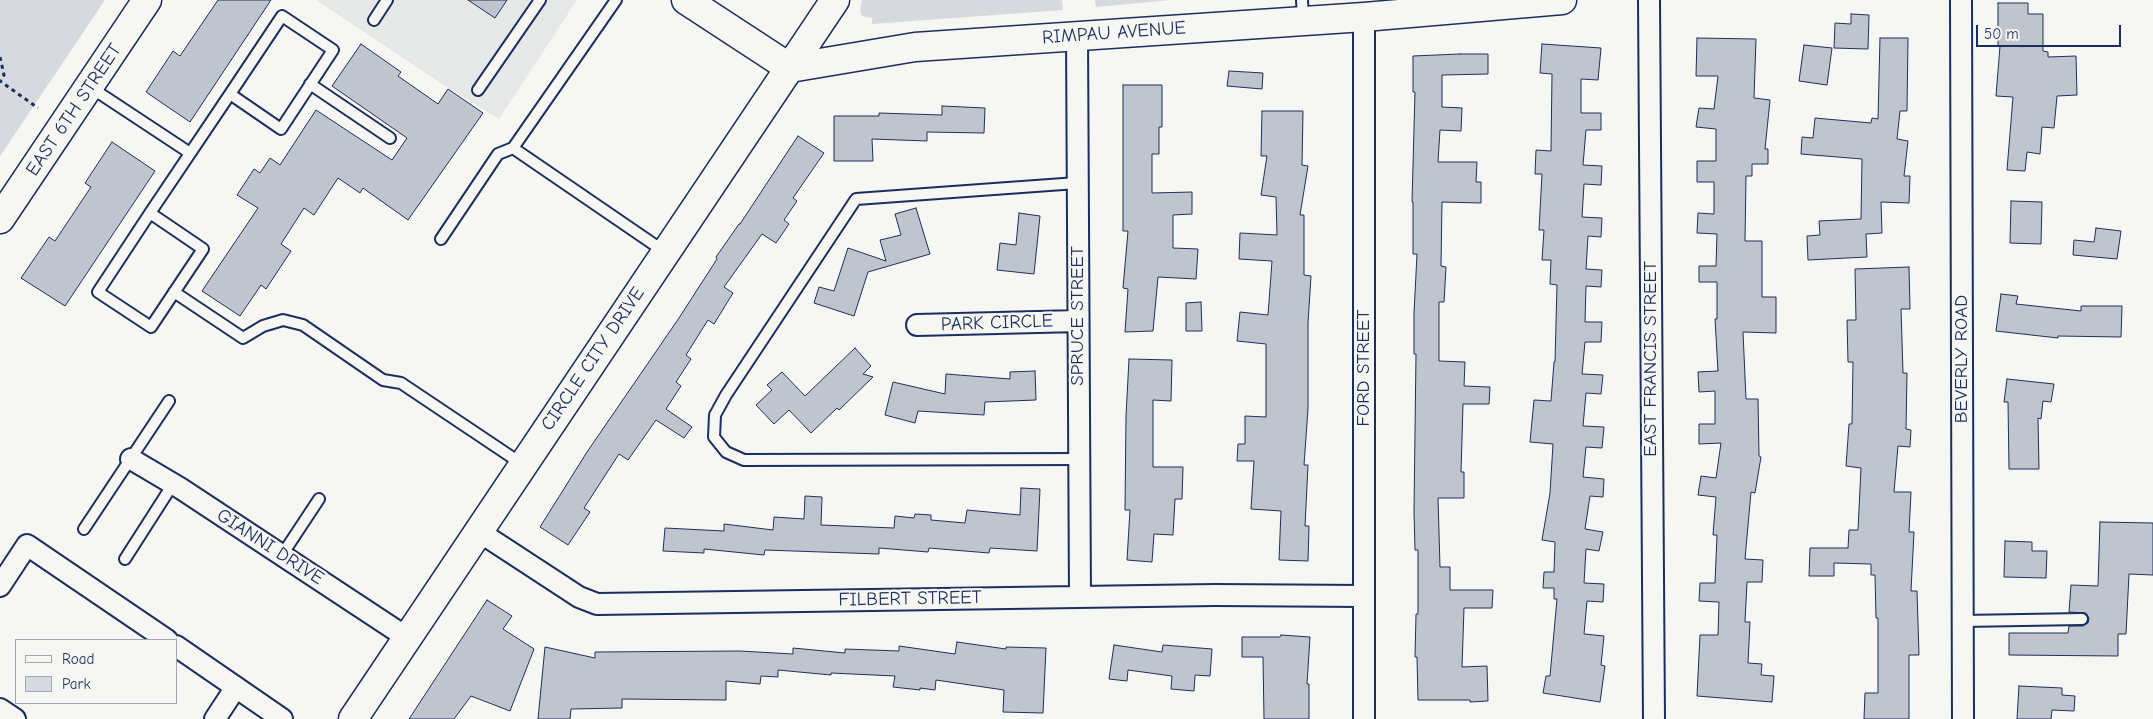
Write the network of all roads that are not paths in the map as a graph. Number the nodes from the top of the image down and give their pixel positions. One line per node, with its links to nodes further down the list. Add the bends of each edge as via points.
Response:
1 (147, 0): 16 (main road, EAST 6TH STREET)
2 (387, 0): 12 (lane)
3 (540, 0): 17 (lane)
4 (616, 0): 20 (lane)
5 (686, 0): 14 (main road)
6 (835, 0): 14 (main road, CIRCLE CITY DRIVE)
7 (1562, 0): 11 (main road, RIMPAU AVENUE)
8 (1649, 0): 55 (street, EAST FRANCIS STREET)
9 (1961, 0): 44 (street, BEVERLY ROAD)
10 (1302, 10): 11 (main road, RIMPAU AVENUE); 13 (main road, RIMPAU AVENUE)
11 (1364, 17): 41 (street, FORD STREET)
12 (374, 20)
13 (1076, 35): 14 (main road, RIMPAU AVENUE, via 915,47); 22 (street, SPRUCE STREET)
14 (790, 68): 26 (main road, CIRCLE CITY DRIVE)
15 (310, 84): 18 (lane, via 282,128); 18 (lane, via 333,50 282,16); 19 (lane)
16 (90, 87): 21 (lane); 24 (main road, EAST 6TH STREET)
17 (478, 90)
18 (230, 94): 21 (lane)
19 (390, 138)
20 (513, 148): 25 (lane, via 498,154); 26 (lane)
21 (190, 153): 23 (lane)
22 (1077, 183): 28 (street, SPRUCE STREET); 32 (lane, via 856,199 726,395 715,414 714,437 726,452 744,460)
23 (150, 213): 27 (lane, via 203,249); 27 (lane, via 98,292 150,327)
24 (0, 219)
25 (440, 239)
26 (666, 252): 33 (main road, CIRCLE CITY DRIVE)
27 (174, 292): 33 (lane, via 243,338 263,326 283,320 303,325 383,380 401,383)
28 (1078, 320): 29 (street, PARK CIRCLE); 32 (street, SPRUCE STREET)
29 (917, 325)
30 (170, 401): 31 (lane)
31 (131, 459): 34 (street, GIANNI DRIVE); 36 (lane)
32 (1079, 460): 42 (street, SPRUCE STREET)
33 (522, 464): 37 (main road, CIRCLE CITY DRIVE)
34 (173, 484): 38 (street, GIANNI DRIVE); 39 (lane)
35 (319, 499): 38 (lane)
36 (84, 530)
37 (478, 531): 42 (street, FILBERT STREET, via 579,597 597,604); 45 (main road, CIRCLE CITY DRIVE)
38 (282, 555): 45 (street, GIANNI DRIVE)
39 (125, 559)
40 (0, 586): 46 (street, via 27,545)
41 (1364, 596): 42 (street, FILBERT STREET); 54 (street, FORD STREET)
42 (1080, 597)
43 (2082, 619): 44 (lane)
44 (1962, 621): 56 (street, BEVERLY ROAD)
45 (406, 637): 53 (main road, CIRCLE CITY DRIVE)
46 (167, 639)
47 (178, 647): 48 (street)
48 (236, 687): 51 (street); 52 (street)
49 (0, 709): 50 (street)
50 (16, 719)
51 (215, 719)
52 (282, 719)
53 (353, 719)
54 (1364, 719)
55 (1654, 719)
56 (1963, 719)

